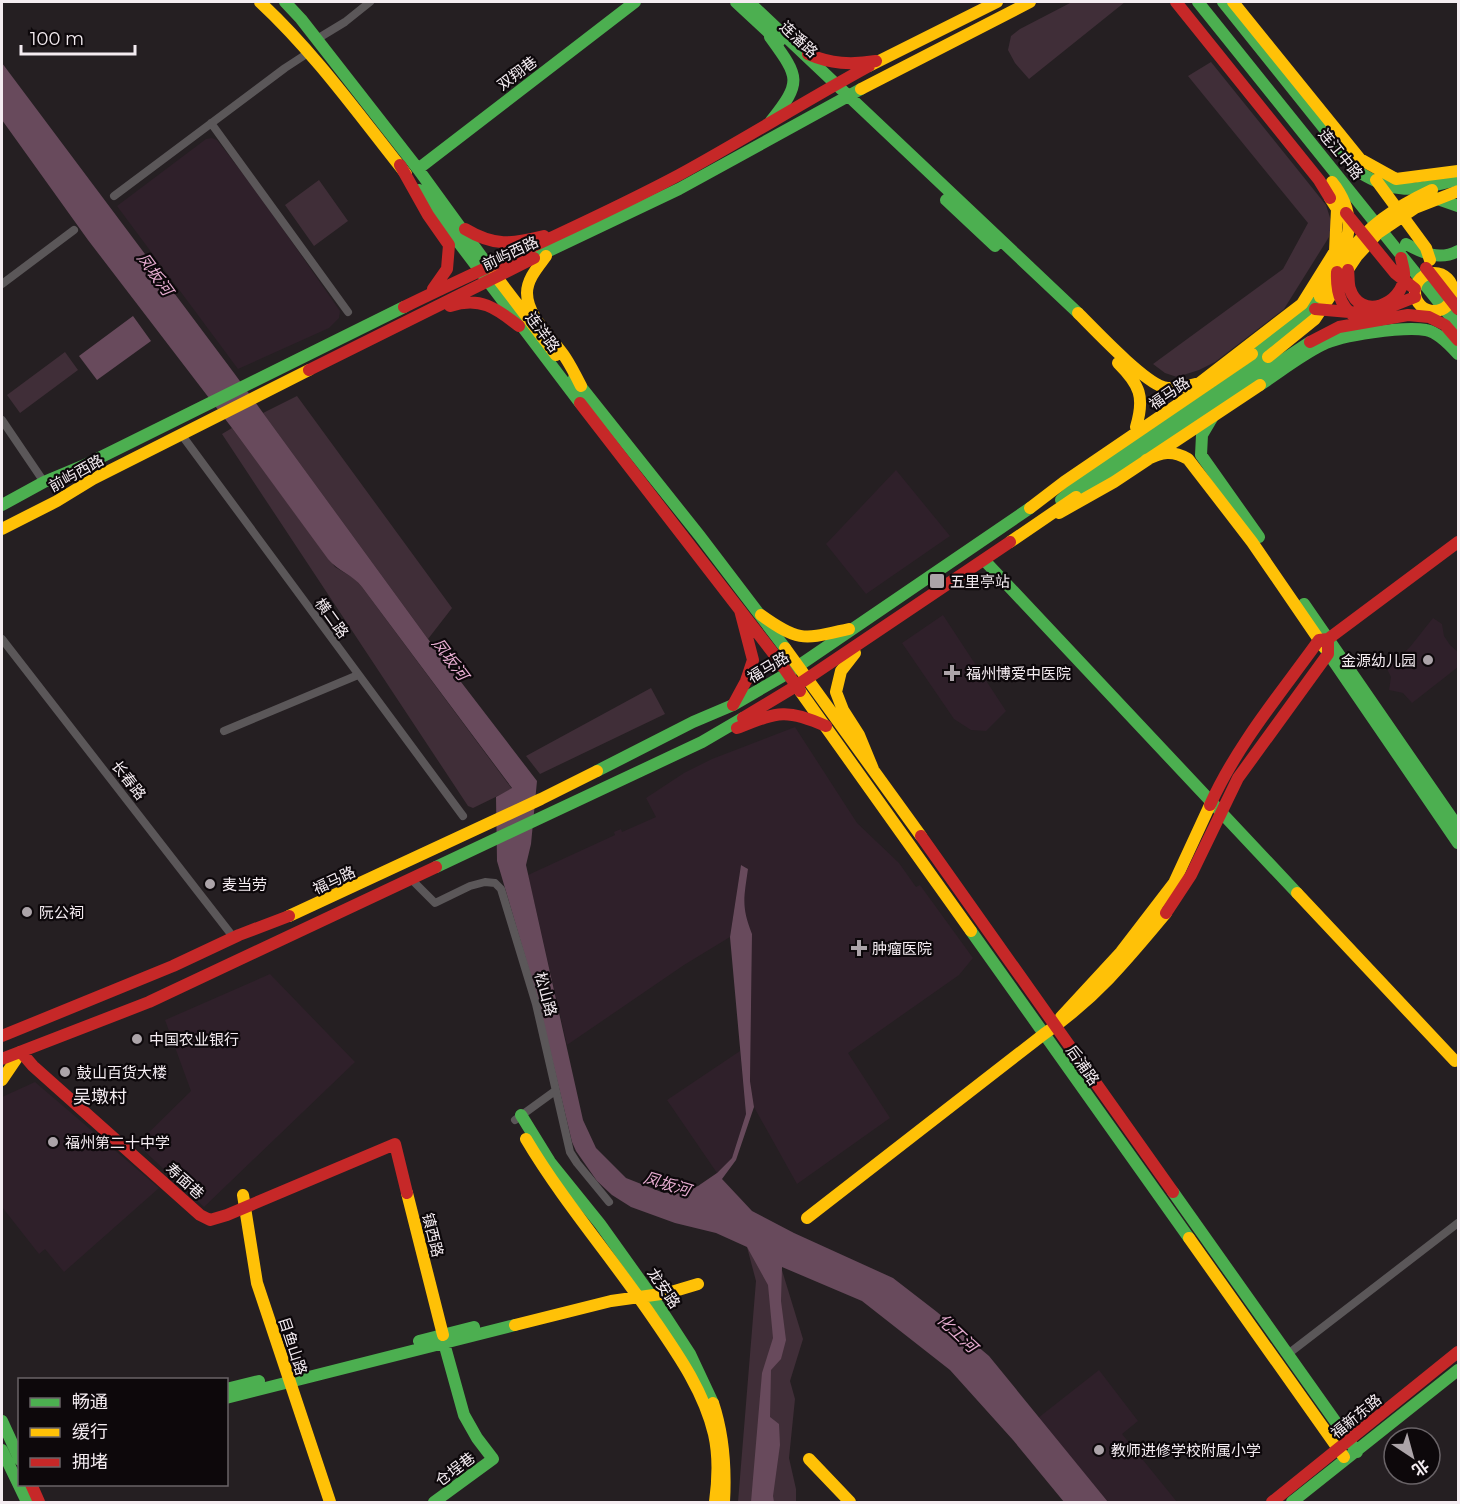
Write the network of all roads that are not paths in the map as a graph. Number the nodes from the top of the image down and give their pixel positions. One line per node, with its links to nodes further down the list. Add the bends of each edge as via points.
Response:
1 (260, 2): 18 (main road, 连洋路)
2 (285, 2): 16 (main road, 连洋路)
3 (370, 2): 16 (street)
4 (635, 2): 26 (main road, 双翔巷)
5 (736, 2): 15 (main road, 连潘路)
6 (749, 2): 17 (main road, 连潘路)
7 (997, 2): 19 (main road, 前屿西路)
8 (1030, 2): 21 (main road, 前屿西路)
9 (1176, 2): 27 (main road)
10 (1187, 2): 46 (main road, via 1347,205 1350,225 1344,246)
11 (1198, 2): 36 (main road, 连江中路)
12 (1211, 2): 36 (main road, 连江中路)
13 (1223, 2): 28 (main road, via 1359,172 1396,190)
14 (1233, 2): 24 (main road)
15 (762, 26): 20 (main road, 连潘路); 23 (main road, via 794,70 796,81 789,99)
16 (317, 39): 26 (main road, 连洋路)
17 (801, 51): 19 (main road, via 842,66); 20 (main road, 连潘路)
18 (308, 53): 22 (street); 25 (main road, 连洋路)
19 (880, 60): 20 (main road, 前屿西路)
20 (833, 87): 21 (main road, 连潘路); 23 (main road, 前屿西路)
21 (844, 97): 38 (main road, 前屿西路, via 716,170); 58 (main road, via 1150,381 1171,389); 62 (main road, via 1133,378 1143,402)
22 (211, 123): 29 (street); 51 (street)
23 (768, 125): 34 (main road, 前屿西路, via 678,175)
24 (1360, 159): 28 (main road, via 1396,179); 41 (main road, via 1426,248)
25 (400, 165): 39 (main road, 连洋路); 47 (main road, via 449,245 444,275)
26 (418, 169): 32 (main road, 连洋路)
27 (1319, 180): 45 (main road); 48 (main road, via 1337,209 1335,251)
28 (1458, 182): 30 (main road, 福马路); 40 (main road, 福马路, via 1414,198 1367,230 1349,251)
29 (114, 196)
30 (1435, 198): 31 (main road); 40 (main road, 福马路, via 1398,217 1373,237)
31 (1458, 206)
32 (458, 225): 34 (main road, via 490,243 512,245); 39 (main road, 连洋路)
33 (74, 230): 43 (street)
34 (563, 231): 39 (main road, 前屿西路)
35 (1458, 246): 41 (main road)
36 (1402, 247): 37 (main road, via 1442,257); 40 (main road, via 1404,283 1391,303 1381,308 1372,309 1357,301); 49 (main road, 连江中路); 54 (main road, 连江中路)
37 (1458, 251)
38 (550, 252): 42 (main road, 前屿西路); 59 (main road, via 530,278 528,303)
39 (483, 268): 42 (main road, 连洋路); 47 (main road, 前屿西路)
40 (1343, 271): 46 (main road, 福马路); 52 (main road, via 1335,287 1340,302 1353,318); 68 (main road, 福马路, via 1327,304 1309,325 1072,490)
41 (1438, 273): 44 (main road); 45 (main road, via 1418,280)
42 (491, 279): 53 (main road, 连洋路); 56 (main road, 前屿西路); 59 (main road, 连洋路)
43 (2, 284)
44 (1456, 288): 50 (main road, via 1449,305 1437,311)
45 (1415, 293): 48 (main road, via 1372,314); 50 (main road)
46 (1320, 297): 67 (main road, 福马路, via 1302,318 1277,337)
47 (420, 299): 65 (main road, 前屿西路)
48 (1298, 308): 58 (main road)
49 (1458, 309)
50 (1427, 310): 55 (main road); 57 (main road)
51 (348, 312)
52 (1363, 322): 57 (main road, 福马路, via 1408,315 1429,317 1445,325); 68 (main road, 福马路, via 1339,327 1299,347)
53 (519, 326): 56 (main road, via 489,304 465,301); 72 (main road, 连洋路)
54 (1458, 326)
55 (1384, 333): 57 (main road, via 1428,330); 60 (main road, via 1323,344)
56 (358, 346): 63 (main road, 前屿西路)
57 (1456, 346)
58 (1200, 383): 62 (main road)
59 (580, 386): 73 (main road, 连洋路)
60 (1215, 413): 64 (main road); 77 (main road, via 1201,439 1203,459)
61 (2, 420): 65 (street)
62 (1136, 427): 67 (main road, via 1067,474)
63 (181, 434): 69 (main road, 前屿西路); 80 (street, 横二路)
64 (1146, 460): 68 (main road, via 1104,489); 77 (main road, via 1168,452 1192,463)
65 (44, 482): 66 (main road, 前屿西路)
66 (2, 505)
67 (1029, 509): 74 (main road, 福马路)
68 (1040, 523): 71 (main road, 福马路)
69 (2, 528)
70 (1458, 543): 77 (main road)
71 (984, 560): 75 (main road, 福马路); 88 (main road)
72 (740, 610): 79 (main road, 连洋路); 83 (main road, via 753,660)
73 (761, 615): 74 (main road, via 786,633 808,638); 79 (main road, 连洋路)
74 (856, 627): 79 (main road, 福马路)
75 (879, 631): 81 (main road, 福马路); 87 (main road, via 844,664 836,690 839,705 857,730)
76 (2, 639): 94 (street, 长春路)
77 (1323, 639): 78 (main road); 88 (main road, via 1249,735); 91 (main road)
78 (1328, 654): 89 (main road, via 1238,778); 92 (main road)
79 (793, 669): 81 (main road, 连洋路); 82 (main road, 连洋路); 83 (main road, 福马路)
80 (358, 675): 85 (street); 90 (street, 横二路)
81 (807, 678): 82 (main road, 福马路); 87 (main road, 后浦路)
82 (796, 686): 84 (main road, 后浦路); 86 (main road, 福马路)
83 (733, 705): 94 (main road, 福马路, via 307,909)
84 (826, 726): 86 (main road, via 782,711); 96 (main road, 后浦路)
85 (224, 731)
86 (702, 742): 93 (main road, 福马路)
87 (873, 769): 95 (main road, 后浦路)
88 (1212, 802): 89 (main road); 95 (main road, via 1166,895)
89 (1221, 811): 95 (main road, via 1185,886 1158,924 1115,974); 100 (main road)
90 (463, 816)
91 (1458, 827)
92 (1458, 843)
93 (410, 878): 98 (main road, 福马路, via 131,1010); 102 (street, 松山路, via 435,903 478,883 495,883 501,889 536,1004)
94 (234, 938): 97 (main road, 福马路)
95 (1056, 1025): 96 (main road); 113 (main road, 后浦路)
96 (1044, 1034): 107 (main road); 120 (main road, 后浦路)
97 (2, 1036)
98 (21, 1052): 99 (main road, 福马路); 101 (main road); 105 (main road, 寿面巷, via 200,1215 214,1220)
99 (2, 1059)
100 (1455, 1061)
101 (2, 1080)
102 (555, 1091): 103 (street); 106 (street, 松山路, via 570,1152)
103 (518, 1117): 110 (main road, 龙安路)
104 (394, 1144): 105 (main road, 寿面巷); 111 (main road, 镇西路)
105 (244, 1201): 115 (main road, 目鱼山路, via 257,1283)
106 (609, 1202)
107 (807, 1218)
108 (1458, 1223): 113 (street)
109 (696, 1280): 110 (main road)
110 (643, 1293): 111 (main road, via 608,1294); 130 (main road, 龙安路, via 698,1391 709,1420 716,1450); 131 (main road, 龙安路, via 695,1360 713,1400 725,1456)
111 (443, 1339): 115 (main road); 121 (main road, 镇西路, via 464,1415)
112 (1458, 1352): 120 (main road, 福新东路)
113 (1288, 1354): 120 (main road, 后浦路)
114 (1458, 1370): 120 (main road, 福新东路)
115 (288, 1378): 116 (main road); 117 (main road); 128 (main road, 目鱼山路)
116 (228, 1389)
117 (228, 1397)
118 (2, 1421): 119 (main road)
119 (12, 1450): 123 (main road)
120 (1348, 1451): 133 (main road, 福新东路); 134 (main road, 福新东路)
121 (493, 1459): 129 (main road, 仓埕巷)
122 (808, 1459): 132 (main road)
123 (18, 1471)
124 (22, 1486): 126 (main road)
125 (31, 1486): 127 (main road)
126 (27, 1503)
127 (39, 1503)
128 (330, 1503)
129 (434, 1503)
130 (715, 1503)
131 (724, 1503)
132 (850, 1503)
133 (1272, 1503)
134 (1292, 1503)

